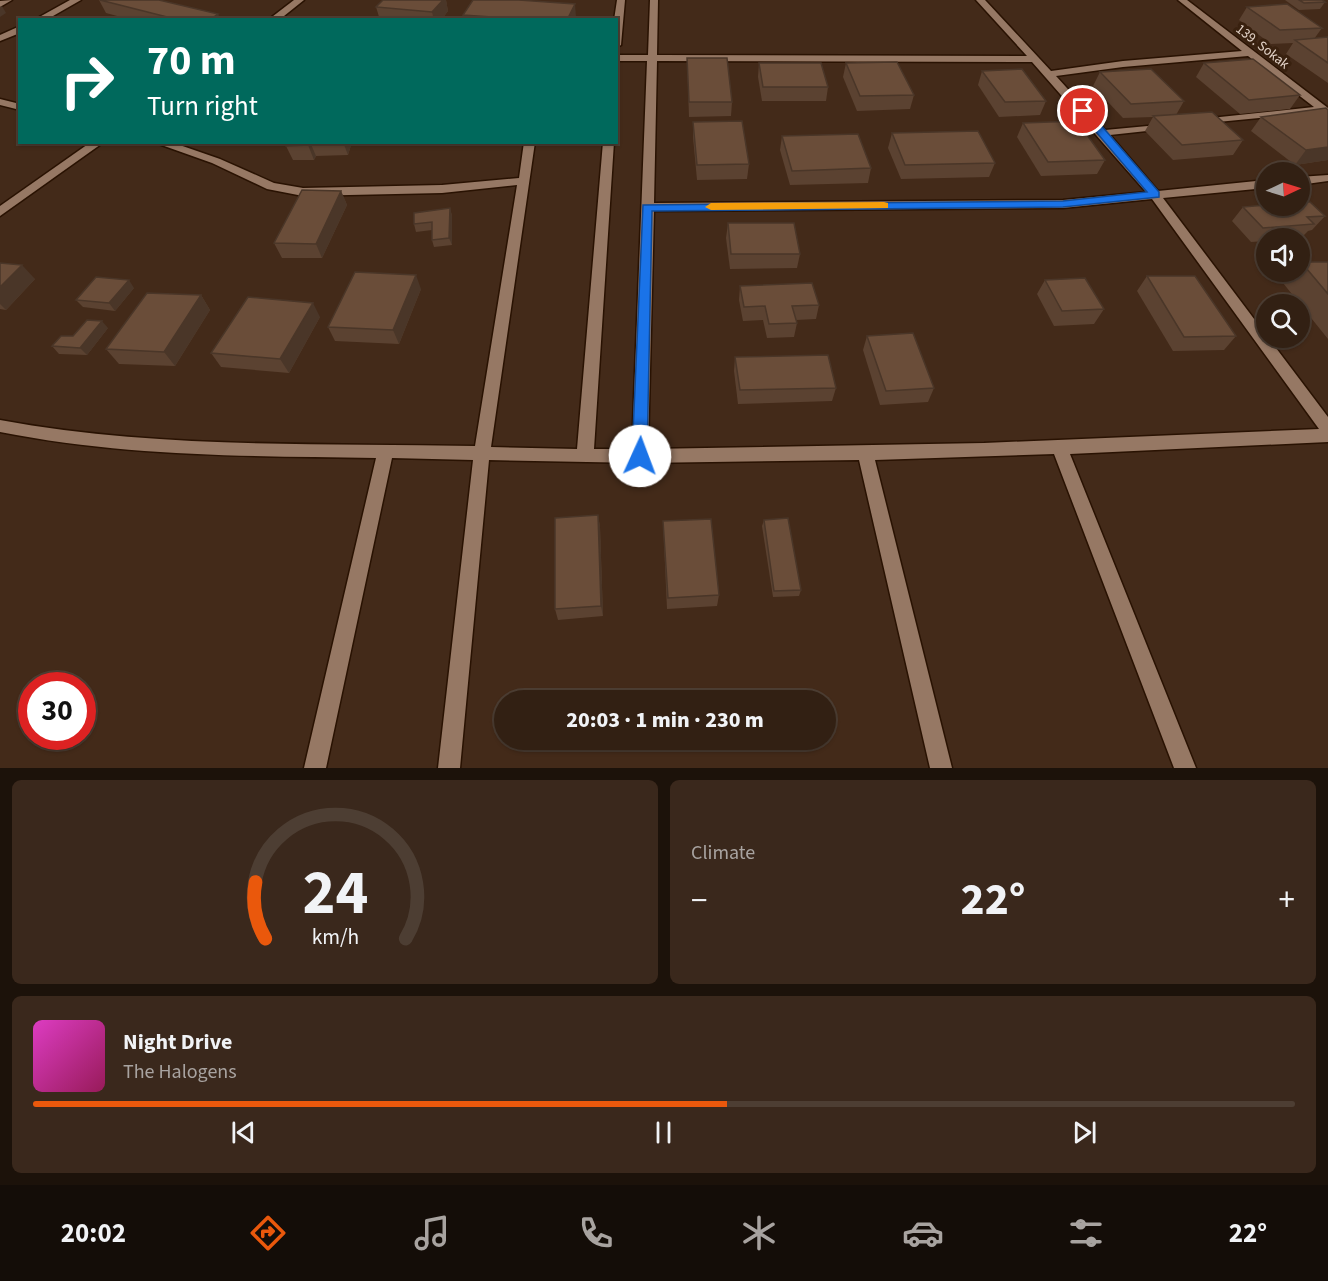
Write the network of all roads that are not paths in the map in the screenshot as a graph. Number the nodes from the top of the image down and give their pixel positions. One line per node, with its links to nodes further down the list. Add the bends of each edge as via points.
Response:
1 (8, 0): 8 (street)
2 (77, 0): 9 (street)
3 (300, 0): 10 (street)
4 (621, 0): 11 (street)
5 (654, 0): 16 (street)
6 (980, 0): 17 (street)
7 (1182, 0): 14 (street, 139. Sokak)
8 (0, 4)
9 (42, 18)
10 (275, 18)
11 (618, 27)
12 (18, 30): 13 (street)
13 (0, 38)
14 (1250, 53): 18 (street); 21 (street, 139. Sokak)
15 (618, 58): 16 (street)
16 (652, 58): 17 (street); 32 (street)
17 (1035, 59): 18 (street)
18 (1049, 74): 22 (street)
19 (0, 102): 20 (street)
20 (18, 106)
21 (1326, 111): 22 (street)
22 (1103, 133): 31 (street)
23 (96, 144): 33 (street)
24 (164, 144): 29 (street, via 216,161 271,186 303,192 398,192)
25 (530, 144): 29 (street)
26 (609, 144): 41 (street)
27 (1328, 178): 28 (street)
28 (1310, 179)
29 (524, 180): 40 (street)
30 (1256, 185): 31 (street)
31 (1155, 195): 32 (street, via 1063,204); 34 (street)
32 (647, 207): 42 (street)
33 (0, 212)
34 (1328, 429)
35 (2, 430): 38 (street, via 200,450)
36 (1328, 435): 37 (street)
37 (1060, 449): 39 (street); 46 (street)
38 (386, 451): 40 (street); 43 (street)
39 (865, 452): 42 (street); 45 (street)
40 (482, 453): 41 (street); 44 (street)
41 (585, 455): 42 (street)
42 (640, 456)
43 (315, 768)
44 (449, 768)
45 (941, 768)
46 (1185, 768)

